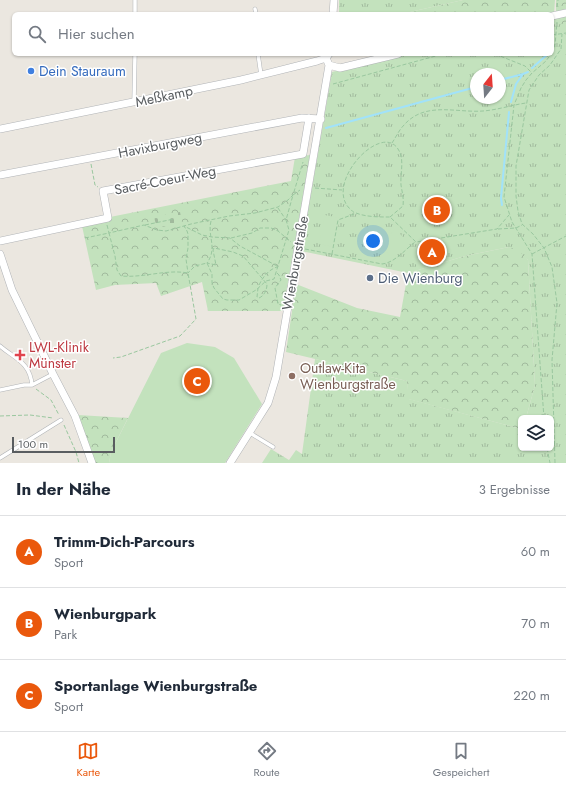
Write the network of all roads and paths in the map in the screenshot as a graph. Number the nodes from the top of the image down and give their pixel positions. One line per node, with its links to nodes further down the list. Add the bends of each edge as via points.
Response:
1 (136, 0): 3 (lane)
2 (334, 0): 4 (street)
3 (135, 12)
4 (333, 12)
5 (566, 13): 6 (street)
6 (554, 16): 8 (path)
7 (566, 33): 9 (path)
8 (557, 34): 9 (path); 10 (path); 11 (path)
9 (562, 34): 23 (path, via 561,49 529,90)
10 (554, 35)
11 (554, 48)
12 (135, 56): 22 (lane)
13 (258, 56): 20 (lane)
14 (390, 56): 18 (street, via 340,68)
15 (436, 56): 21 (path, via 333,84)
16 (500, 56): 19 (path, via 525,66)
17 (550, 56): 19 (path)
18 (328, 59): 20 (street, Meßkamp); 21 (street, Wienburgstraße)
19 (532, 73): 24 (path, via 521,88)
20 (261, 75): 22 (street, Meßkamp)
21 (326, 83): 26 (street, Wienburgstraße)
22 (134, 102): 27 (street, Meßkamp)
23 (526, 103): 24 (path); 44 (path, via 516,166 516,196)
24 (514, 105): 28 (path, via 483,111 443,109 425,112 413,117 404,125); 38 (path, via 504,197)
25 (309, 118): 26 (street, Havixburgweg); 29 (street); 30 (street, Havixburgweg)
26 (321, 119): 32 (street, Wienburgstraße)
27 (0, 129)
28 (392, 143): 33 (path, via 374,144 361,155 350,169); 39 (path, via 398,148 402,158 401,185 404,198 403,206)
29 (302, 154): 34 (street, Sacré-Coeur-Weg); 35 (path, via 304,158)
30 (90, 158): 31 (street, Havixburgweg); 34 (path, via 95,185)
31 (0, 174)
32 (308, 187): 33 (path); 57 (street, Wienburgstraße)
33 (342, 190): 37 (path, via 344,203)
34 (103, 191): 40 (street, Sacré-Coeur-Weg, via 108,218)
35 (293, 195): 36 (path); 43 (path)
36 (278, 207): 42 (path); 43 (path)
37 (355, 213): 39 (path); 61 (path, via 338,220)
38 (509, 215): 47 (path); 48 (path)
39 (390, 217): 56 (path)
40 (105, 218): 49 (path); 55 (street)
41 (174, 219): 45 (path)
42 (211, 220): 46 (path); 51 (path, via 209,227)
43 (286, 220): 54 (path, via 289,230)
44 (522, 224): 47 (path); 58 (path)
45 (144, 225): 46 (path, via 166,232); 49 (path)
46 (184, 226): 51 (path); 65 (path, via 188,234)
47 (516, 228): 48 (path); 62 (path)
48 (496, 229): 56 (path)
49 (109, 233): 52 (path); 65 (path, via 117,270 121,276 177,271)
50 (566, 236): 58 (path)
51 (212, 237): 53 (path); 59 (path)
52 (85, 238)
53 (230, 238): 54 (path, via 252,233 260,228 271,228); 64 (path)
54 (286, 238): 57 (path); 64 (path)
55 (0, 241)
56 (416, 242): 61 (path, via 387,263 376,264)
57 (298, 247): 61 (path); 70 (street, Wienburgstraße)
58 (544, 248): 62 (path); 86 (path, via 552,267 557,303 552,360)
59 (213, 250): 63 (path); 63 (path, via 216,265); 67 (path, via 214,248 243,256)
60 (0, 254): 73 (street, via 12,290)
61 (332, 254)
62 (532, 254): 76 (path)
63 (207, 263): 65 (path, via 195,266); 69 (path, via 212,274 212,283 227,300 239,300)
64 (278, 266): 66 (path); 67 (path)
65 (188, 273): 72 (path, via 196,319 189,328 180,336)
66 (276, 273): 68 (path, via 274,279); 70 (path, via 281,280 275,288 278,304)
67 (262, 278): 68 (path); 69 (path)
68 (266, 281): 69 (path); 69 (path, via 267,287 259,298)
69 (259, 287)
70 (288, 308): 79 (street, Wienburgstraße, via 273,390)
71 (0, 346): 74 (lane, via 26,367)
72 (113, 358)
73 (53, 374): 74 (lane); 83 (street, via 75,416)
74 (32, 385): 75 (lane)
75 (0, 390)
76 (544, 415)
77 (0, 416): 78 (path, via 30,415)
78 (61, 420): 82 (lane, via 22,447)
79 (249, 432): 80 (lane); 84 (street, Wienburgstraße)
80 (273, 447)
81 (548, 451): 85 (path)
82 (0, 458)
83 (92, 463)
84 (230, 463)
85 (550, 463)
86 (556, 463)

